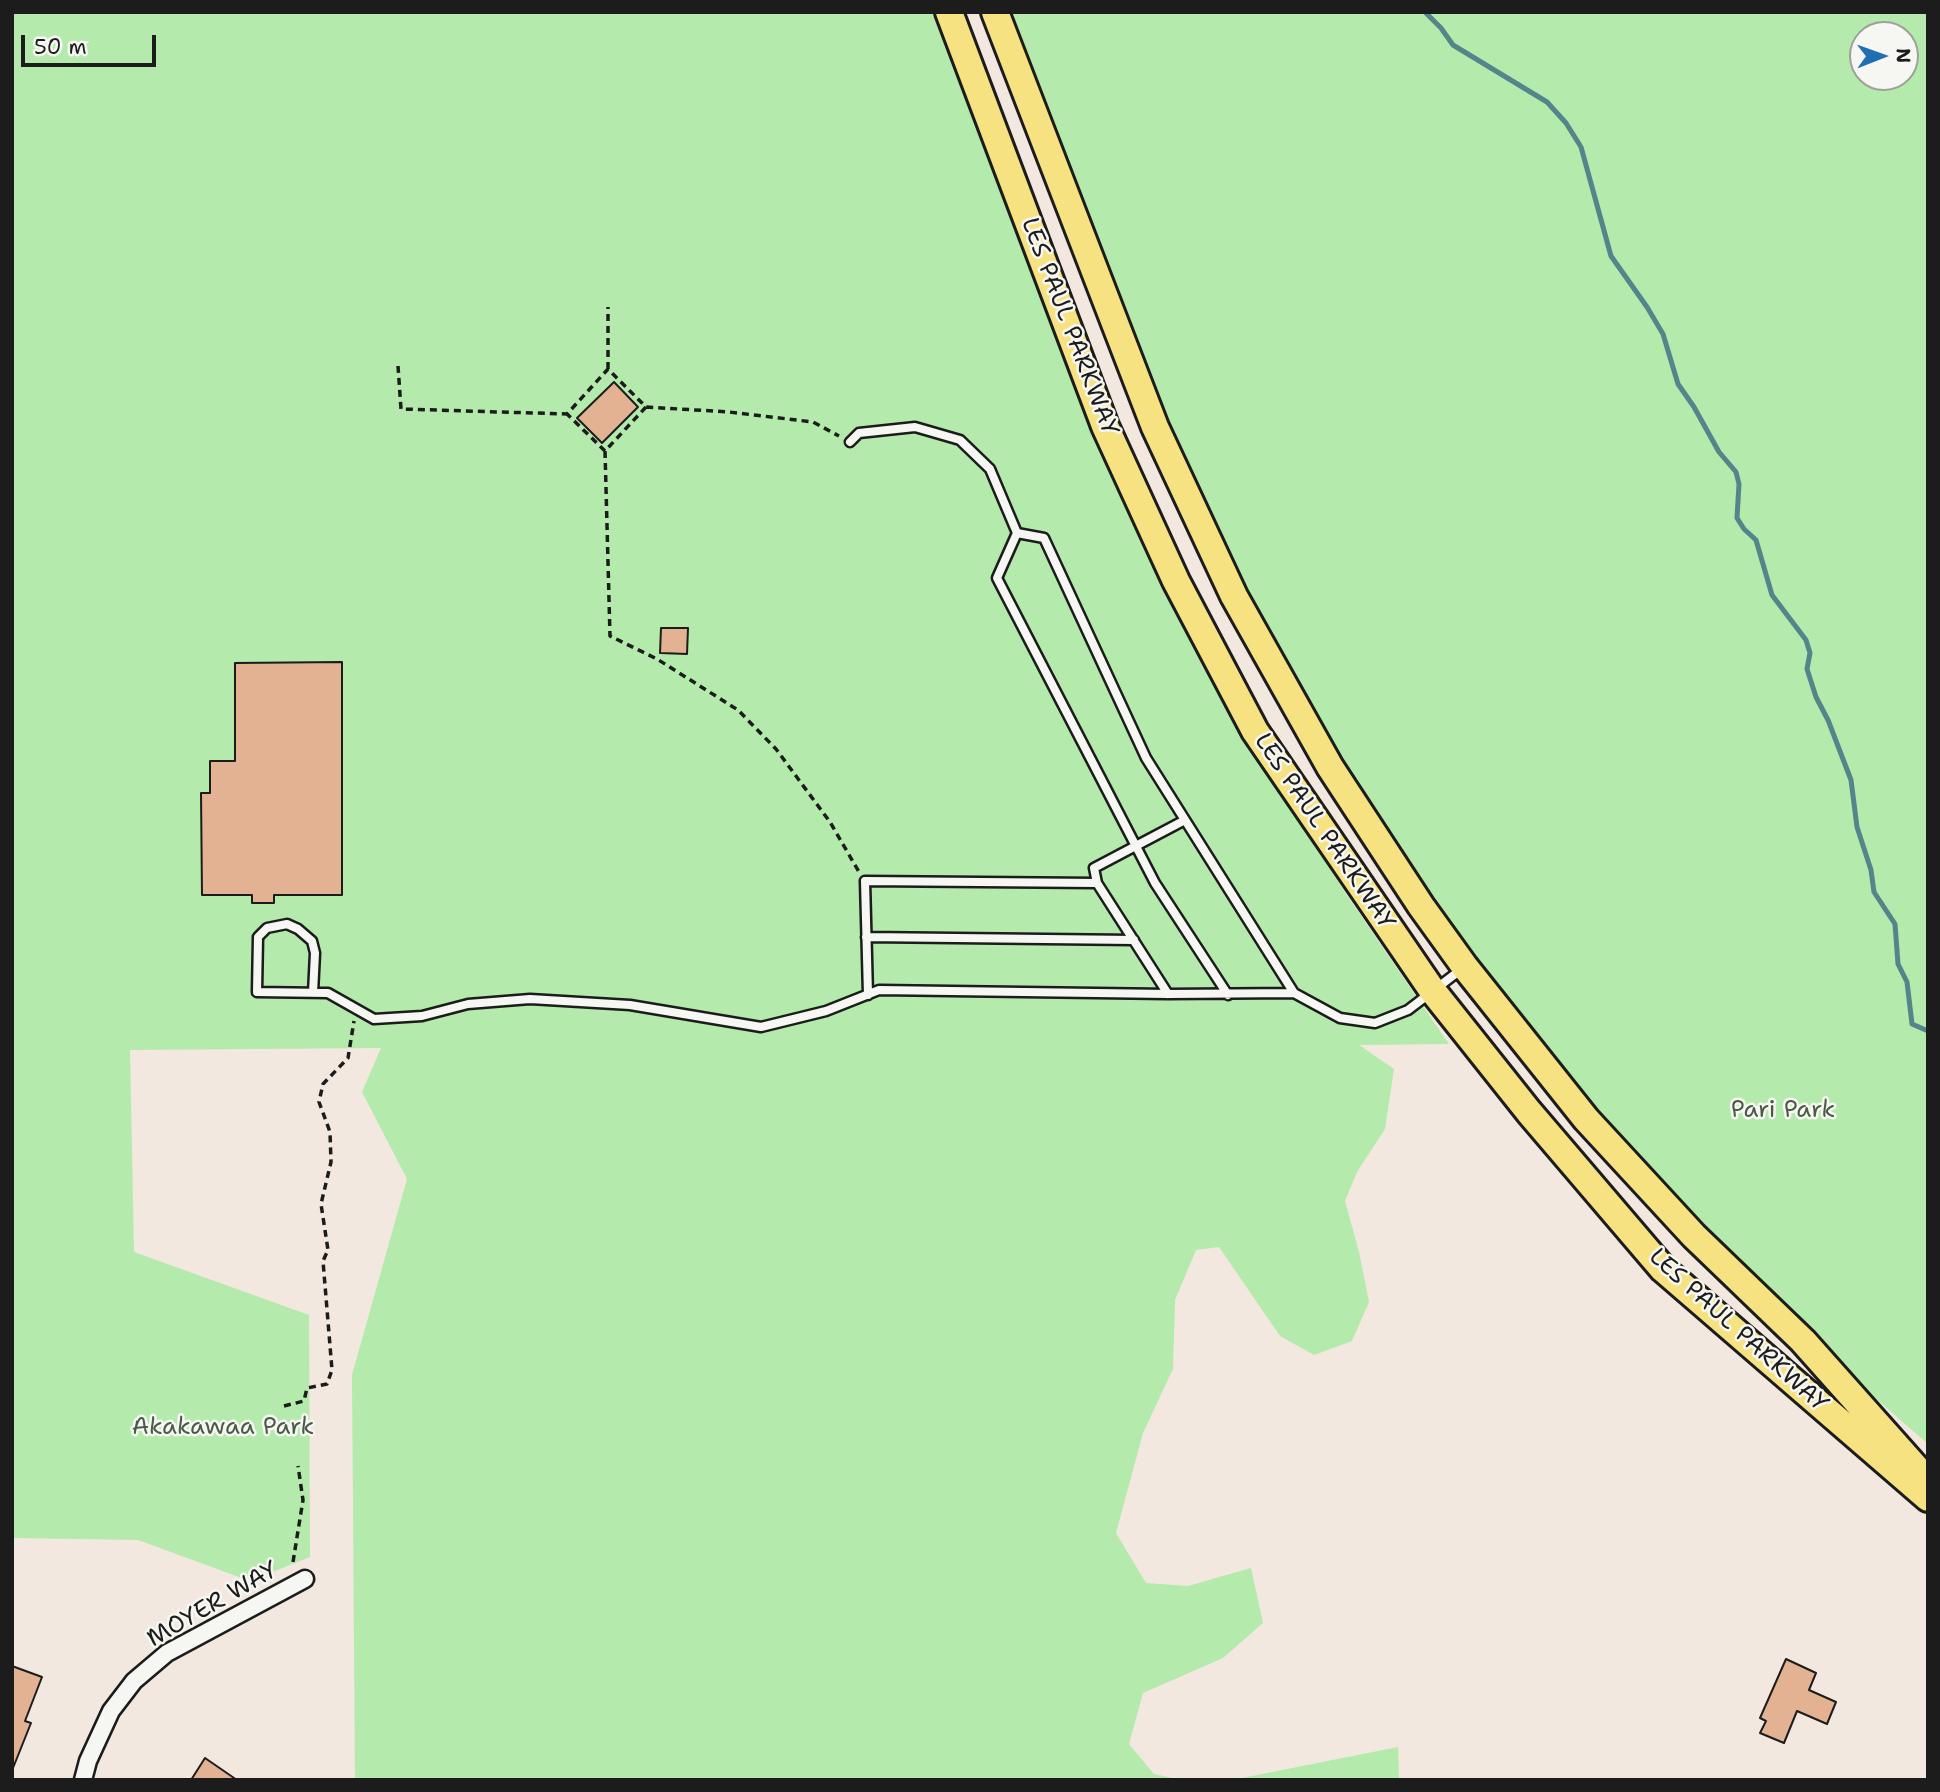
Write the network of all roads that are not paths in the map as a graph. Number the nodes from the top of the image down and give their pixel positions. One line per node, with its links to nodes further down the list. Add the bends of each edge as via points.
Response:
1 (950, 12): 11 (main road, LES PAUL PARKWAY, via 1105,426 1175,581 1255,731)
2 (995, 12): 10 (main road, LES PAUL PARKWAY, via 1155,427 1234,596 1330,767)
3 (850, 442): 4 (lane, via 859,433 915,427 960,440 990,469)
4 (1017, 533): 5 (lane, via 1044,538 1146,758); 6 (lane, via 997,578)
5 (1185, 820): 6 (lane); 13 (lane)
6 (1136, 846): 7 (lane, via 1094,868); 16 (lane)
7 (1097, 883): 8 (lane, via 865,881); 9 (lane)
8 (866, 937): 9 (lane); 15 (lane)
9 (1134, 940): 14 (lane)
10 (1465, 967): 11 (lane); 17 (main road, LES PAUL PARKWAY, via 1587,1119 1694,1236 1803,1341)
11 (1432, 990): 13 (lane, via 1408,1010 1375,1023 1340,1018); 18 (main road, LES PAUL PARKWAY, via 1663,1269)
12 (313, 993): 12 (lane, via 257,992 258,937 267,928 286,925 312,941); 15 (lane, via 328,993 373,1018 422,1016 468,1004 530,999 630,1005 761,1027 827,1011)
13 (1294, 993): 16 (lane)
14 (1168, 994): 15 (lane, via 879,990); 16 (lane)
15 (868, 995)
16 (1228, 995)
17 (1928, 1481)
18 (1928, 1499)
19 (305, 1579): 20 (street, MOYER WAY, via 167,1653 134,1681 111,1711)
20 (83, 1780)

